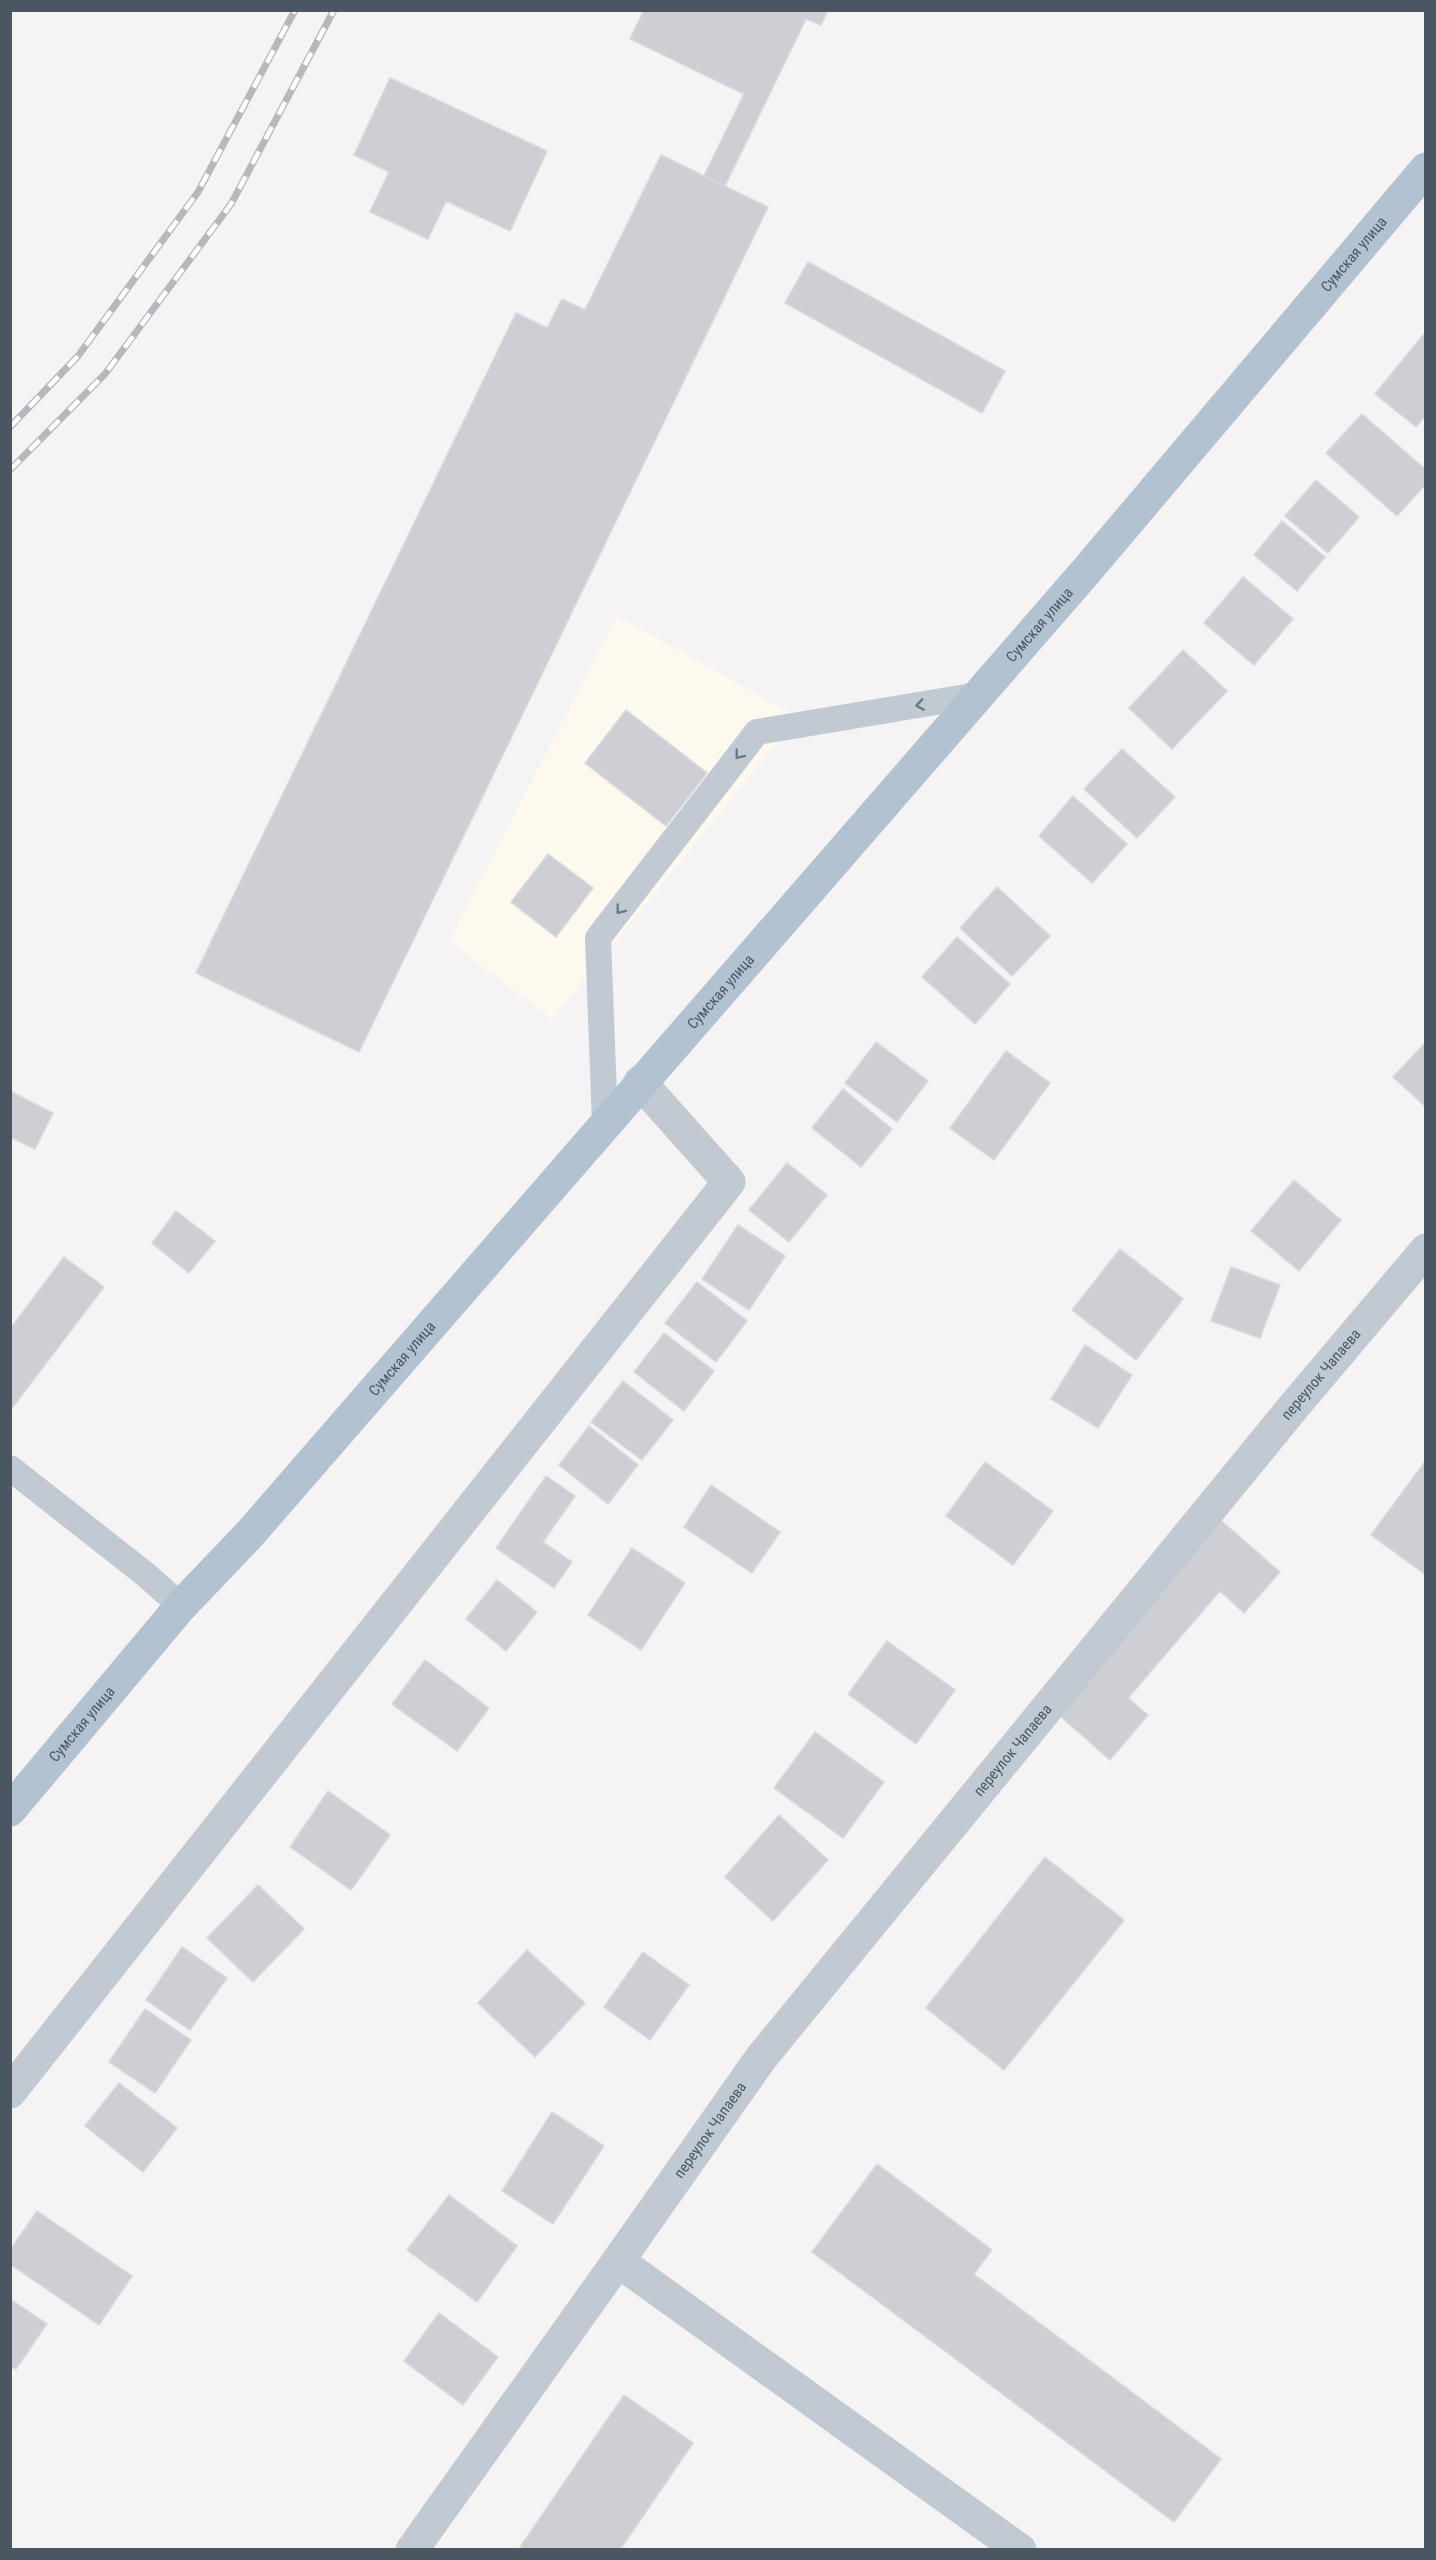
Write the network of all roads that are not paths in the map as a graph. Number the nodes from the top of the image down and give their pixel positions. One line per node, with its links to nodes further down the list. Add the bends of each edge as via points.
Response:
1 (1425, 169): 2 (main road, Сумская улица)
2 (978, 695): 3 (main road, Сумская улица); 4 (lane, one-way to 4, via 757,732 598,938)
3 (640, 1082): 4 (main road, Сумская улица); 9 (street, via 729,1182)
4 (605, 1123): 7 (main road, Сумская улица, via 248,1536)
5 (1425, 1251): 10 (street, переулок Чапаева, via 761,2058)
6 (10, 1468): 7 (lane)
7 (181, 1606): 8 (main road, Сумская улица)
8 (10, 1810)
9 (10, 2092)
10 (618, 2261): 11 (street, переулок Чапаева); 12 (street)
11 (412, 2550)
12 (1020, 2550)

